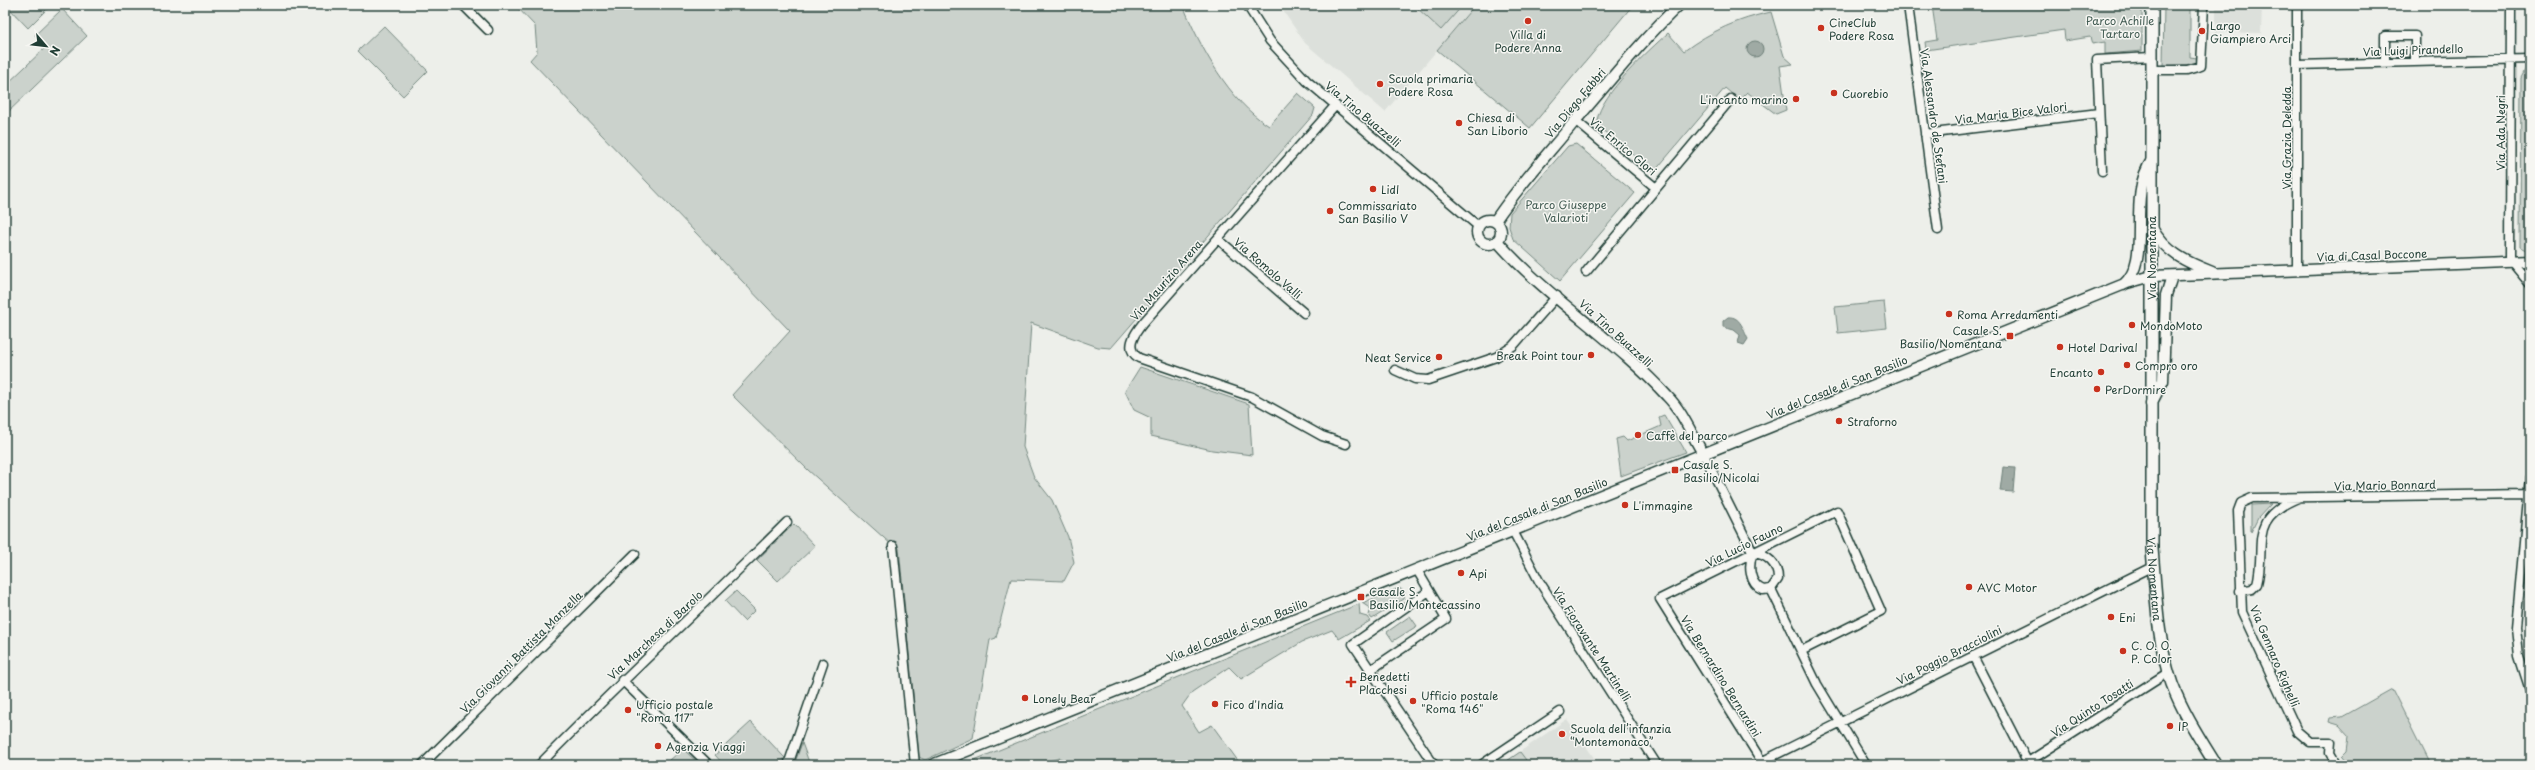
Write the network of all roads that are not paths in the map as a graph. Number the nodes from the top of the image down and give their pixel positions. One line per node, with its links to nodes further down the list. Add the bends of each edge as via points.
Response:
1 (463, 5): 9 (street)
2 (1247, 5): 18 (street, Via Tino Buazzelli, via 1260,28 1285,60)
3 (1678, 5): 20 (street, Via Diego Fabbri, via 1653,30)
4 (1908, 5): 21 (street, Via Alessandro de Stefani)
5 (2152, 5): 10 (main road, Via Nomentana)
6 (2204, 5): 16 (street, via 2203,62 2200,67)
7 (2297, 5): 15 (street, Via Grazia Deledda)
8 (2511, 5): 11 (street, Via Ada Negri)
9 (488, 30)
10 (2151, 57): 16 (main road, Via Nomentana); 19 (street, via 2097,60)
11 (2511, 59): 12 (street, Via Luigi Pirandello); 13 (street, Via Luigi Pirandello); 32 (street, Via Ada Negri)
12 (2530, 59)
13 (2415, 61): 14 (street, Via Luigi Pirandello); 14 (street, via 2415,36 2385,36)
14 (2385, 62): 15 (street, Via Luigi Pirandello)
15 (2297, 65): 33 (street, Via Grazia Deledda)
16 (2151, 70): 22 (main road, Via Nomentana)
17 (1731, 99): 24 (street, Via Enrico Glori)
18 (1335, 106): 26 (street, Via Tino Buazzelli); 29 (street, Via Maurizio Arena)
19 (2099, 113): 21 (street, Via Maria Bice Valori); 23 (street)
20 (1576, 121): 24 (street, Via Enrico Glori); 25 (street, Via Diego Fabbri)
21 (1925, 134): 28 (street, Via Alessandro de Stefani)
22 (2152, 160): 27 (main road, Via Nomentana); 39 (street, Via Nomentana, via 2142,176 2139,190 2137,261 2131,277)
23 (2102, 171)
24 (1656, 188): 34 (street, Via Enrico Glori)
25 (1495, 221): 26 (street, via 1483,221); 30 (street, via 1501,230)
26 (1478, 226): 30 (street, via 1477,234 1482,242 1492,244)
27 (2152, 228): 35 (street, Via di Casal Boccone, via 2160,242 2176,256); 36 (main road, Via Nomentana)
28 (1938, 230)
29 (1218, 239): 41 (street, Via Romolo Valli); 44 (street, Via Maurizio Arena, via 1138,328 1132,340 1132,352 1144,360 1252,397 1322,436)
30 (1496, 241): 40 (street, Via Tino Buazzelli, via 1513,260)
31 (2530, 261): 32 (street, Via di Casal Boccone)
32 (2511, 262): 33 (street, Via di Casal Boccone); 38 (street)
33 (2297, 270): 35 (street, Via di Casal Boccone)
34 (1586, 272)
35 (2215, 273): 37 (street, Via di Casal Boccone)
36 (2152, 276): 37 (street, Via di Casal Boccone); 39 (street, Via del Casale di San Basilio); 43 (main road, Via Nomentana)
37 (2172, 276): 43 (street, Via Nomentana, via 2166,295 2163,381)
38 (2530, 284)
39 (2123, 285): 45 (street, Via del Casale di San Basilio)
40 (1557, 296): 42 (street, via 1513,346 1494,358 1428,380 1415,379); 45 (street, Via Tino Buazzelli, via 1668,396)
41 (1304, 313)
42 (1395, 370)
43 (2151, 404): 55 (main road, Via Nomentana, via 2151,528)
44 (1346, 444)
45 (1704, 454): 51 (street, Via del Casale di San Basilio); 53 (street)
46 (2530, 477): 47 (street)
47 (2528, 494): 48 (street, Via Mario Bonnard); 67 (street, via 2516,627 2519,656)
48 (2301, 496): 49 (street, Via Mario Bonnard, via 2252,498); 59 (street, via 2279,509 2265,525 2260,541 2257,584 2252,589)
49 (2242, 501): 59 (street, Via Gennaro Righelli, via 2238,511)
50 (787, 522): 66 (street, Via Marchesa di Barolo, via 697,611)
51 (1513, 531): 56 (street, Via del Casale di San Basilio); 80 (street, Via Fioravante Martinelli, via 1539,582)
52 (893, 546): 76 (street)
53 (1752, 553): 57 (street, via 1750,568 1755,584 1763,590); 57 (street, via 1763,555 1773,564 1778,579); 60 (street, Via Lucio Fauno); 61 (street, Via Lucio Fauno, via 1837,511 1881,611)
54 (635, 554): 72 (street, Via Giovanni Battista Manzella)
55 (2154, 566): 62 (street, Via Poggio Bracciolini); 65 (main road, Via Nomentana, via 2162,637)
56 (1418, 570): 58 (street); 77 (street, Via del Casale di San Basilio)
57 (1772, 588): 61 (street)
58 (1429, 591): 64 (street, via 1446,619); 64 (street, via 1353,644)
59 (2240, 591): 83 (street, Via Gennaro Righelli, via 2243,615 2294,725 2307,740 2331,742 2330,753)
60 (1660, 599): 70 (street, Via Bernardino Bernardini)
61 (1800, 651): 69 (street)
62 (1973, 656): 69 (street, Via Poggio Bracciolini); 71 (street)
63 (823, 663): 75 (street)
64 (1372, 669): 78 (street)
65 (2169, 672): 71 (street, Via Quinto Tosatti); 82 (main road, Via Nomentana, via 2187,717)
66 (622, 680): 73 (street, Via Marchesa di Barolo); 74 (street)
67 (2530, 690)
68 (1560, 712): 79 (street)
69 (1840, 722): 70 (street, Via Poggio Bracciolini); 81 (street)
70 (1760, 764)
71 (2028, 764)
72 (422, 765)
73 (539, 765)
74 (709, 765)
75 (788, 765)
76 (914, 765)
77 (932, 765)
78 (1434, 765)
79 (1481, 765)
80 (1657, 765)
81 (1866, 765)
82 (2216, 765)
83 (2337, 765)

